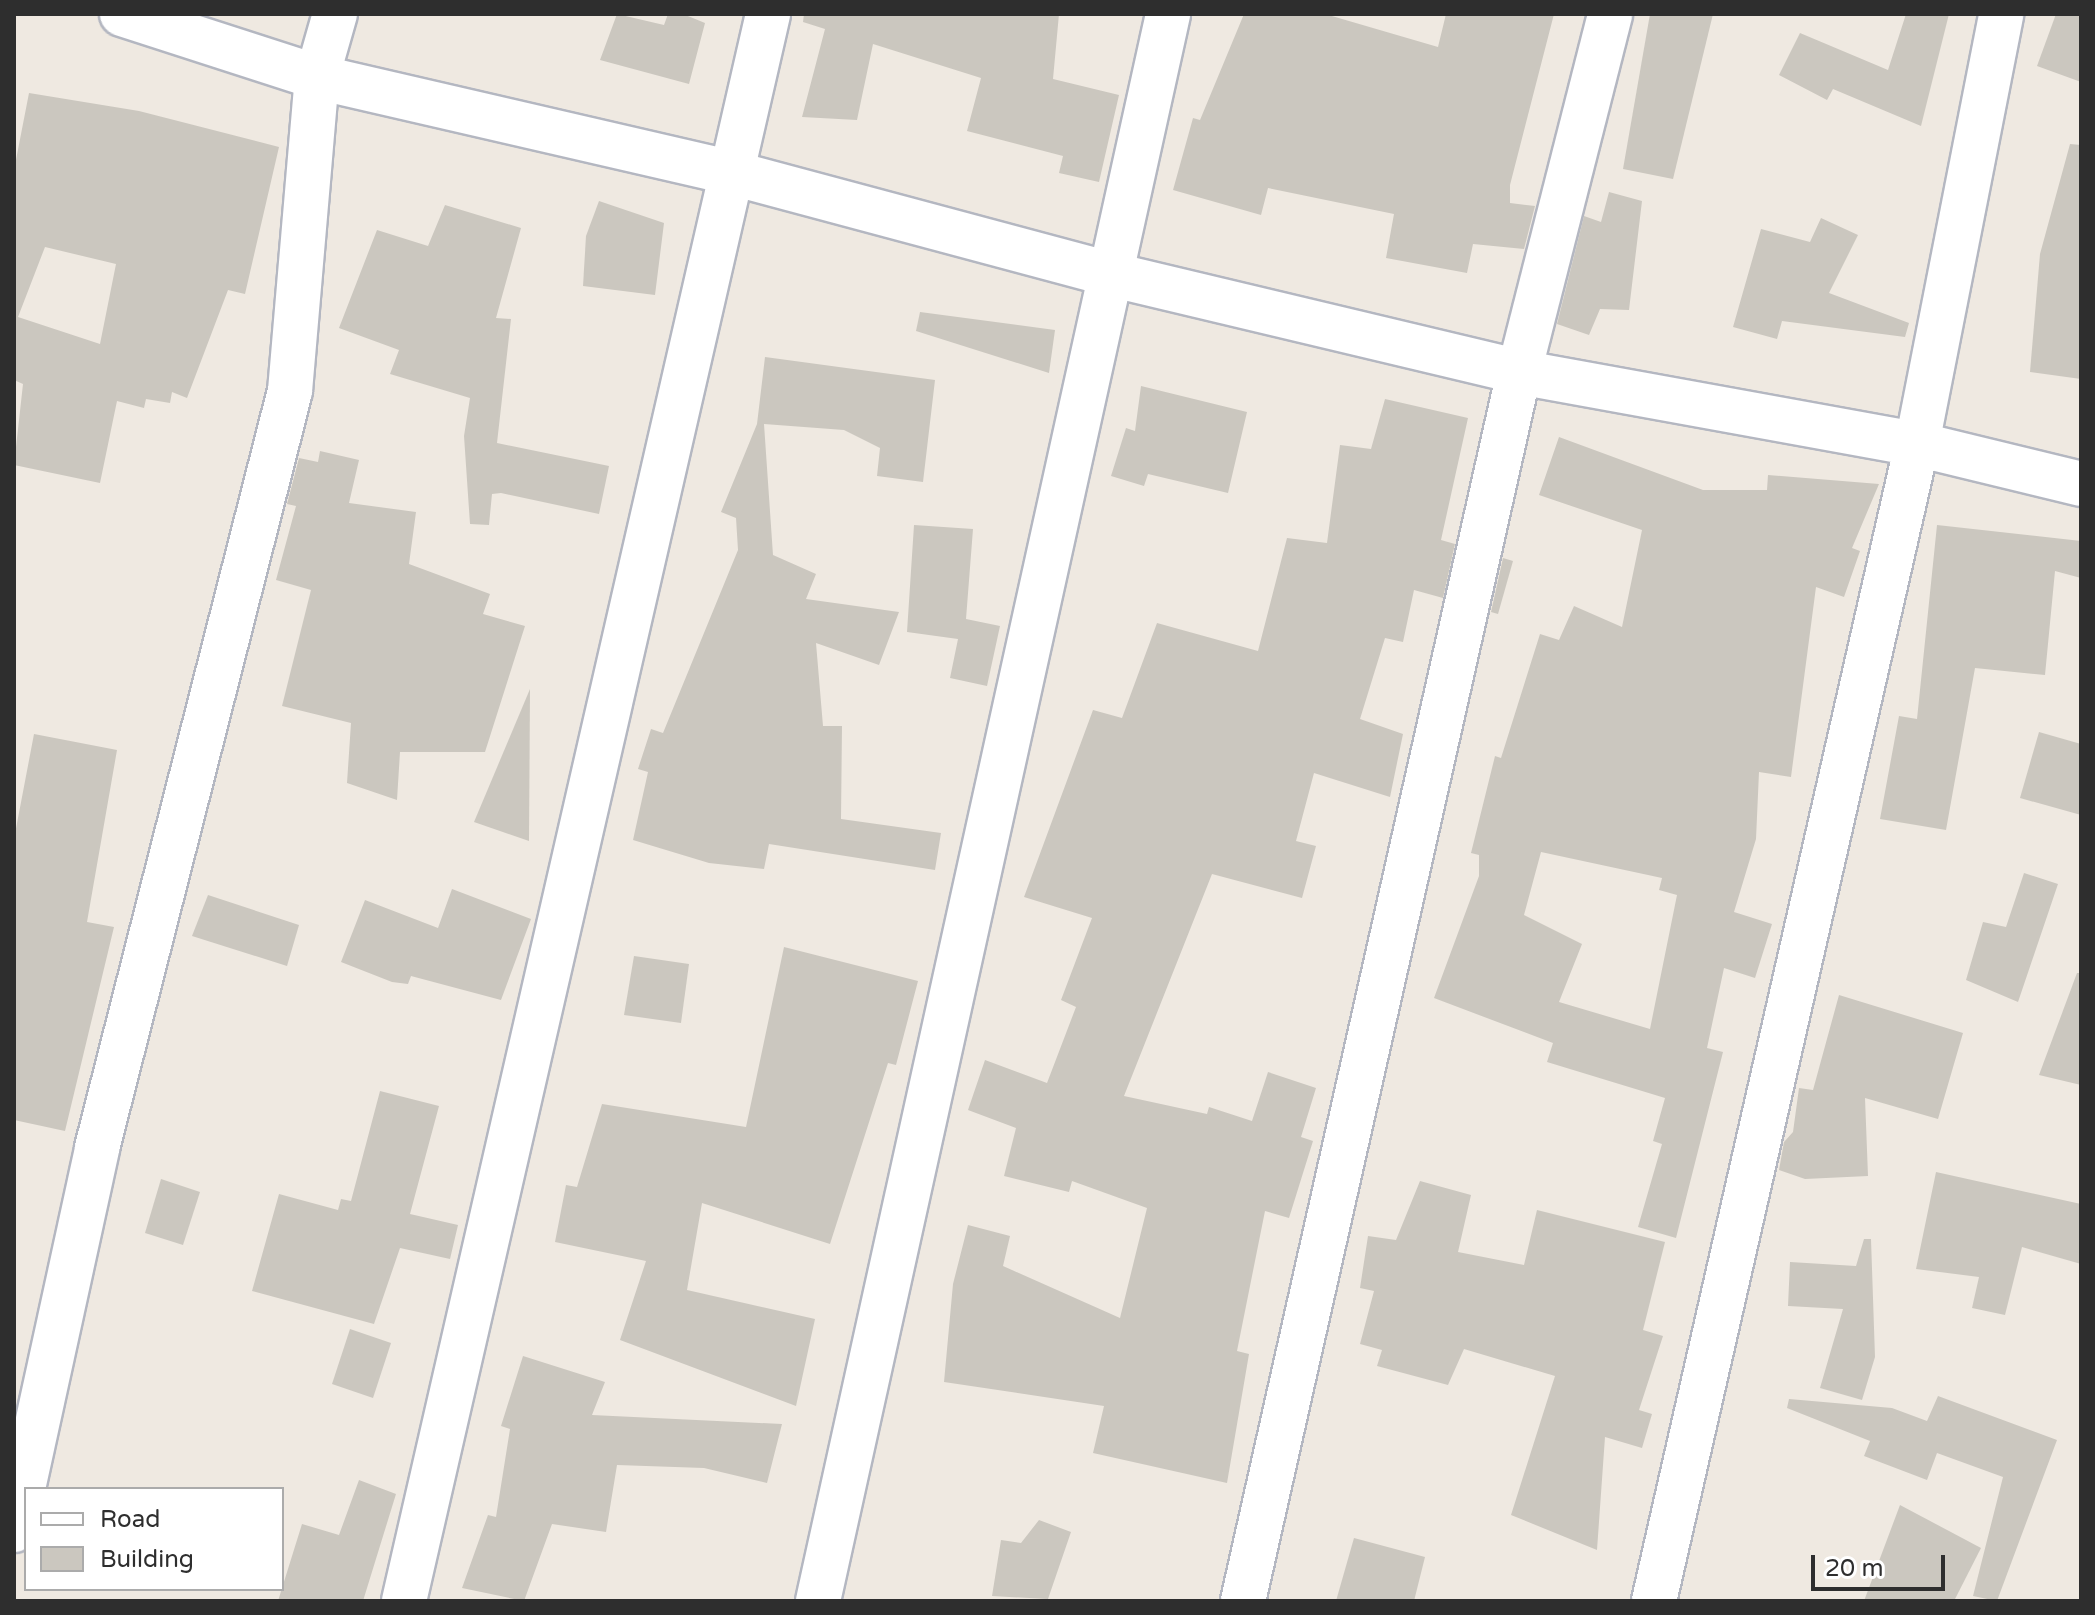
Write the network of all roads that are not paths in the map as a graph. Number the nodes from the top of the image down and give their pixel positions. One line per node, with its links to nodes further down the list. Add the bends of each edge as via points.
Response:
1 (122, 14): 7 (street)
2 (335, 14): 7 (street)
3 (768, 14): 8 (street)
4 (1168, 14): 9 (street)
5 (1610, 14): 10 (street)
6 (2001, 14): 11 (street)
7 (317, 77): 8 (street); 13 (street, via 290,391 97,1148)
8 (736, 174): 9 (street); 14 (street)
9 (1109, 274): 10 (street); 15 (street)
10 (1519, 372): 11 (street); 16 (street)
11 (1917, 444): 12 (street); 17 (street)
12 (2081, 484)
13 (14, 1530)
14 (404, 1601)
15 (818, 1601)
16 (1243, 1601)
17 (1654, 1601)

